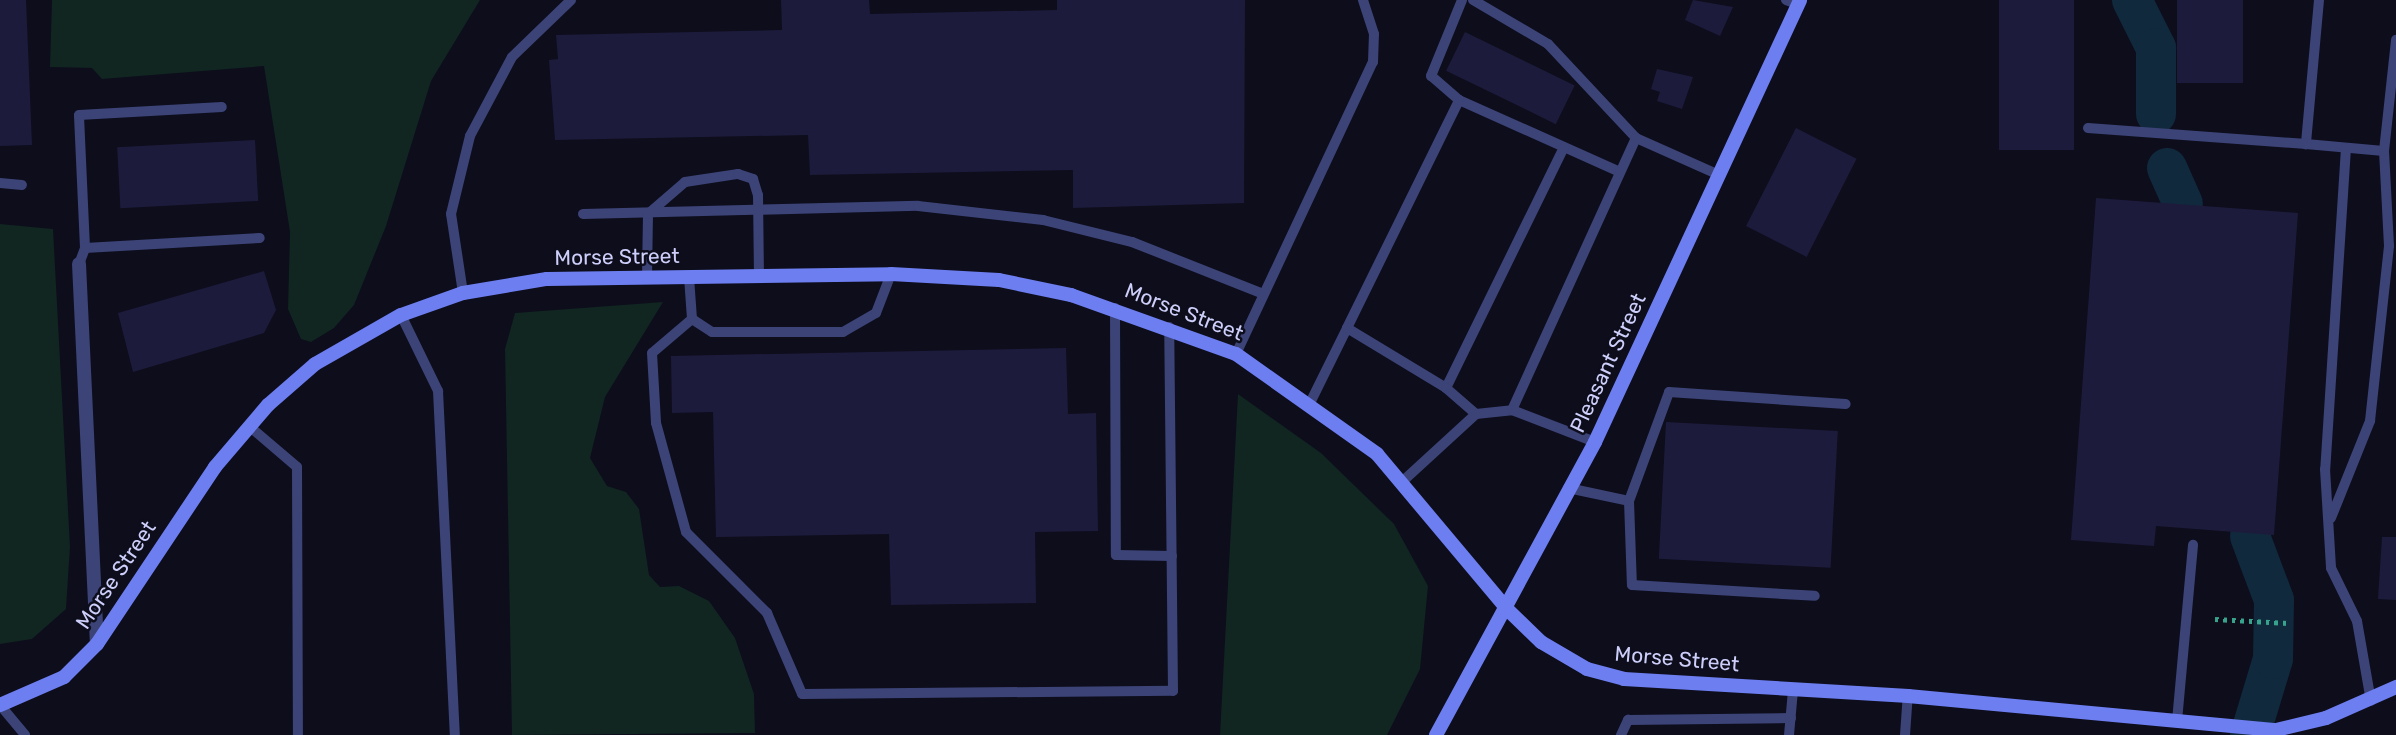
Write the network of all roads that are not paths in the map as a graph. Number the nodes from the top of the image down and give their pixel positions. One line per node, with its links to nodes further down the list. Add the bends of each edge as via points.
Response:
1 (571, 0): 30 (lane, via 512,57 470,136 451,214)
2 (1363, 0): 31 (lane, via 1374,34 1373,62)
3 (1462, 0): 8 (lane, via 1432,76)
4 (1472, 0): 11 (lane, via 1548,44)
5 (2319, 0): 12 (lane)
6 (1794, 1): 17 (street, Pleasant Street)
7 (2396, 40): 15 (lane)
8 (1459, 100): 13 (lane); 36 (lane)
9 (222, 107): 24 (lane, via 79,115)
10 (2088, 128): 12 (lane)
11 (1636, 138): 16 (lane); 17 (lane)
12 (2306, 144): 14 (lane)
13 (1564, 147): 16 (lane); 38 (lane)
14 (2346, 148): 15 (lane); 48 (lane, via 2325,469)
15 (2384, 152): 48 (lane, via 2389,246 2371,421)
16 (1620, 172): 41 (lane)
17 (1719, 175): 44 (street, Pleasant Street)
18 (0, 183): 19 (lane)
19 (22, 185)
20 (758, 211): 22 (lane); 22 (lane, via 753,179 724,174 685,182); 27 (lane); 31 (lane, via 918,206 1043,220 1132,242)
21 (583, 214): 22 (lane)
22 (648, 214): 28 (lane)
23 (260, 238): 24 (lane)
24 (85, 248): 25 (lane)
25 (79, 264): 53 (street)
26 (891, 274): 27 (street, Morse Street); 32 (street, Morse Street, via 999,280); 34 (lane, via 876,313 842,332 712,332)
27 (759, 275): 29 (street, Morse Street)
28 (647, 277): 29 (street, Morse Street); 30 (street, Morse Street, via 547,279)
29 (689, 277): 34 (lane)
30 (463, 293): 33 (street, Morse Street)
31 (1261, 293): 37 (lane)
32 (1115, 307): 35 (street, Morse Street); 50 (lane, via 1116,555)
33 (401, 315): 43 (street, Morse Street, via 315,365); 63 (lane, via 438,391)
34 (692, 319): 50 (lane, via 652,353 656,423 686,532 767,613 802,694 1173,691)
35 (1169, 327): 37 (street, Morse Street); 50 (lane)
36 (1347, 328): 38 (lane); 39 (lane)
37 (1236, 354): 39 (street, Morse Street)
38 (1446, 388): 42 (lane)
39 (1311, 401): 45 (street, Morse Street)
40 (1846, 404): 47 (lane, via 1669,392)
41 (1512, 410): 42 (lane); 44 (lane)
42 (1476, 414): 45 (lane)
43 (248, 425): 53 (street, Morse Street); 62 (lane, via 297,467)
44 (1595, 442): 46 (street, Pleasant Street)
45 (1404, 480): 52 (street, Morse Street)
46 (1568, 488): 47 (lane); 52 (street, Pleasant Street)
47 (1629, 501): 51 (lane, via 1632,584)
48 (2330, 520): 57 (lane, via 2331,568 2357,621)
49 (2193, 545): 60 (lane)
50 (1172, 556)
51 (1815, 596)
52 (1508, 610): 55 (street, Morse Street, via 1541,642 1587,669 1624,679); 64 (street, Pleasant Street)
53 (97, 644): 58 (street, Morse Street, via 64,677)
54 (2396, 687): 57 (street, Morse Street)
55 (1793, 690): 56 (street, Morse Street); 59 (lane)
56 (1908, 696): 60 (street, Morse Street); 67 (lane)
57 (2371, 701): 60 (street, Morse Street, via 2276,730)
58 (0, 705): 61 (lane)
59 (1790, 718): 65 (lane, via 1628,720); 66 (lane)
60 (2177, 721)
61 (24, 735)
62 (298, 735)
63 (455, 735)
64 (1436, 735)
65 (1620, 735)
66 (1789, 735)
67 (1905, 735)

